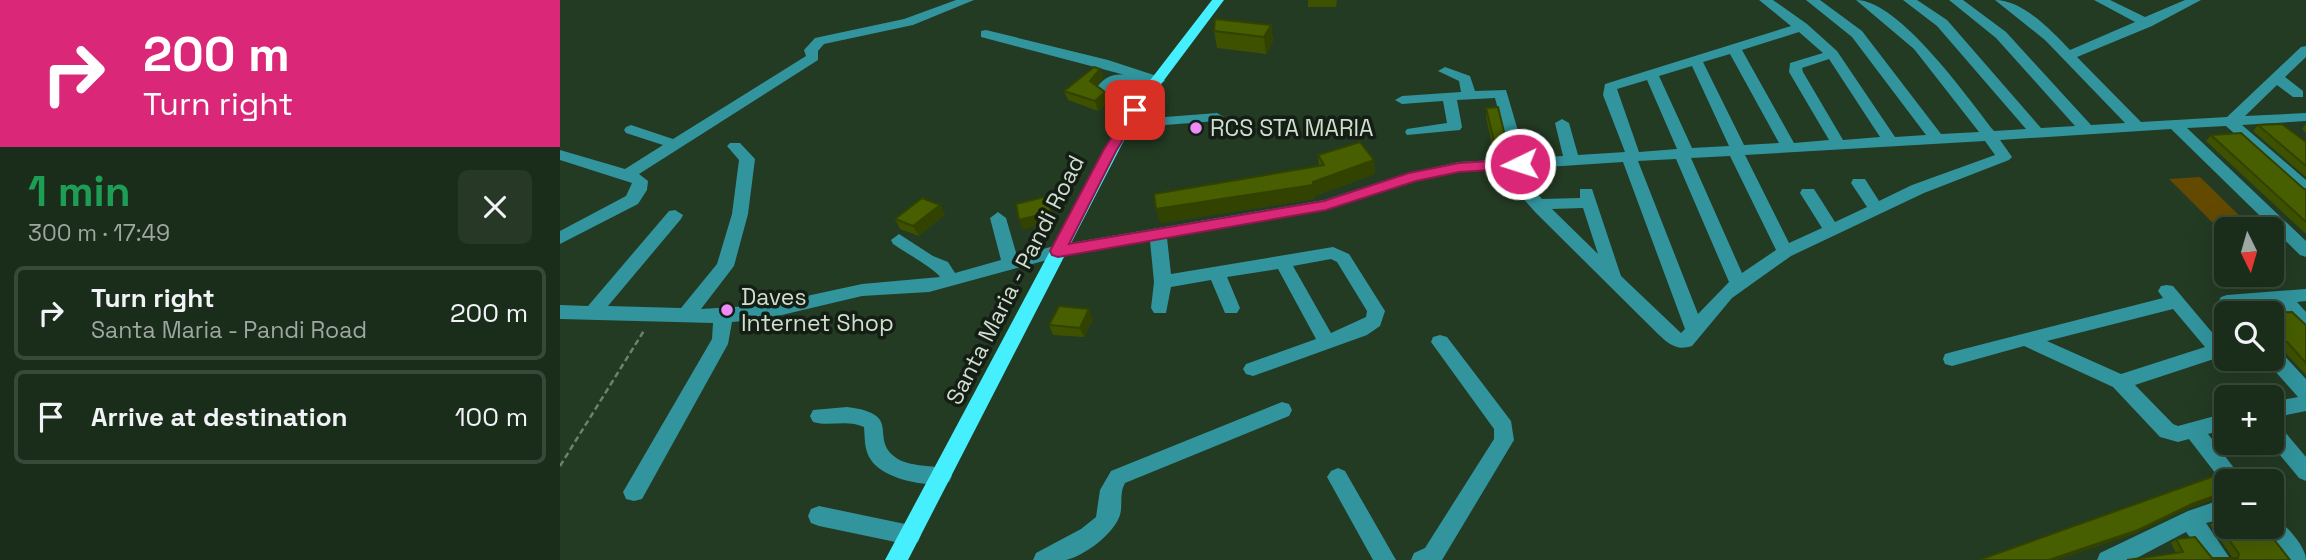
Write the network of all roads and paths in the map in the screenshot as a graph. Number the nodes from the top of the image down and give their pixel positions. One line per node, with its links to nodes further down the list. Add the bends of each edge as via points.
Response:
1 (968, 0): 43 (street, via 908,22 820,41 811,50 813,57)
2 (1217, 0): 22 (main road, Santa Maria - Pandi Road)
3 (1765, 0): 12 (street)
4 (1812, 0): 41 (street, via 1857,34)
5 (1862, 0): 40 (street, via 1919,46)
6 (1909, 0): 38 (street, via 1942,23)
7 (1955, 0): 36 (street, via 2001,35)
8 (2001, 0): 16 (street)
9 (2100, 0): 11 (street)
10 (2195, 0): 11 (street)
11 (2147, 23): 16 (street)
12 (1802, 27): 14 (street); 15 (street)
13 (986, 34): 22 (street, via 1103,63)
14 (1734, 48): 18 (street); 46 (street)
15 (1832, 54): 42 (street); 44 (street, via 1795,65)
16 (2069, 56): 34 (street)
17 (2303, 57): 21 (street)
18 (1696, 61): 20 (street); 47 (street)
19 (1444, 71): 24 (street, via 1465,79)
20 (1651, 74): 48 (street); 50 (street, via 1610,88)
21 (2277, 78): 23 (street); 31 (street)
22 (1155, 84): 27 (main road, Santa Maria - Pandi Road); 27 (street, via 1125,78 1105,85 1103,93)
23 (2298, 94)
24 (1469, 96): 25 (street); 52 (street, via 1503,94)
25 (1450, 99): 26 (street); 37 (street, via 1455,127)
26 (1402, 100)
27 (1131, 114): 28 (street, via 1164,121); 65 (main road, Santa Maria - Pandi Road)
28 (1217, 117)
29 (2306, 117): 30 (street)
30 (2277, 119): 31 (street); 39 (street)
31 (2230, 122): 33 (street); 55 (street)
32 (1562, 123): 51 (street)
33 (2175, 125): 34 (street); 66 (street)
34 (2137, 127): 36 (street)
35 (631, 130): 43 (street)
36 (2087, 130): 38 (street)
37 (1412, 132)
38 (2037, 133): 40 (street)
39 (2296, 135)
40 (1990, 136): 41 (street); 58 (street, via 2004,158 1915,184)
41 (1937, 139): 42 (street)
42 (1891, 142): 44 (street)
43 (674, 144): 53 (street)
44 (1839, 145): 46 (street)
45 (735, 146): 83 (street, via 747,159 729,253 725,265)
46 (1789, 148): 47 (street)
47 (1737, 151): 48 (street); 67 (street)
48 (1685, 154): 50 (street); 74 (street)
49 (560, 155): 53 (street)
50 (1631, 157): 51 (street); 86 (street)
51 (1573, 160): 52 (street)
52 (1511, 164): 57 (street); 62 (street, via 1448,170 1326,205)
53 (627, 175): 63 (street, via 640,181 632,200)
54 (1859, 183): 58 (street)
55 (2306, 189)
56 (1808, 193): 61 (street)
57 (1538, 204): 71 (street); 71 (street, via 1588,198)
58 (1876, 208): 61 (street)
59 (675, 215): 81 (street)
60 (998, 218): 69 (street)
61 (1831, 229): 67 (street)
62 (1158, 234): 65 (street); 73 (street)
63 (560, 238)
64 (899, 240): 72 (street, via 942,266)
65 (1058, 251): 69 (street); 105 (main road, Santa Maria - Pandi Road)
66 (2306, 251)
67 (1785, 252): 74 (street)
68 (1282, 261): 70 (street); 88 (street); 88 (street, via 1333,253 1343,258 1376,311 1374,321)
69 (1012, 265): 72 (street)
70 (1217, 273): 73 (street); 79 (street)
71 (1614, 278): 86 (street, via 1677,341 1685,341)
72 (951, 281): 84 (street, via 862,290 765,312)
73 (1163, 282): 78 (street)
74 (1738, 284): 86 (street)
75 (2306, 295): 76 (street)
76 (2281, 298): 77 (street); 85 (street)
77 (2240, 301)
78 (1160, 308)
79 (1231, 308)
80 (560, 312): 81 (street)
81 (592, 313): 82 (street)
82 (654, 315): 83 (street); 102 (path)
83 (686, 315): 84 (street)
84 (723, 316): 107 (street, via 721,339)
85 (2306, 323)
86 (1695, 331)
87 (2025, 339): 90 (street); 93 (street); 93 (street, via 2171,297 2217,348)
88 (1327, 342): 92 (street)
89 (1440, 342): 117 (street, via 1504,428 1504,440 1433,555)
90 (1952, 359)
91 (2284, 368): 94 (street)
92 (1253, 369)
93 (2120, 382): 100 (street, via 2166,431)
94 (2306, 392)
95 (2306, 403): 96 (street)
96 (2284, 408)
97 (1282, 410): 115 (street, via 1118,477 1109,489 1108,519 1098,531)
98 (820, 416): 105 (street, via 852,413 866,417 873,423 887,464)
99 (2214, 424): 100 (street)
100 (2193, 430): 103 (street)
101 (2284, 445): 104 (street)
102 (560, 466)
103 (2224, 469)
104 (2306, 472)
105 (942, 476): 111 (main road, Santa Maria - Pandi Road)
106 (1338, 477): 116 (street)
107 (635, 492)
108 (2214, 512): 110 (street)
109 (820, 516): 111 (street)
110 (2191, 521): 113 (street); 119 (street)
111 (910, 535): 114 (main road, Santa Maria - Pandi Road)
112 (2281, 539): 120 (street)
113 (2137, 555): 118 (street)
114 (896, 560)
115 (1044, 560)
116 (1385, 560)
117 (1422, 560)
118 (2108, 560)
119 (2220, 560)
120 (2298, 560)

